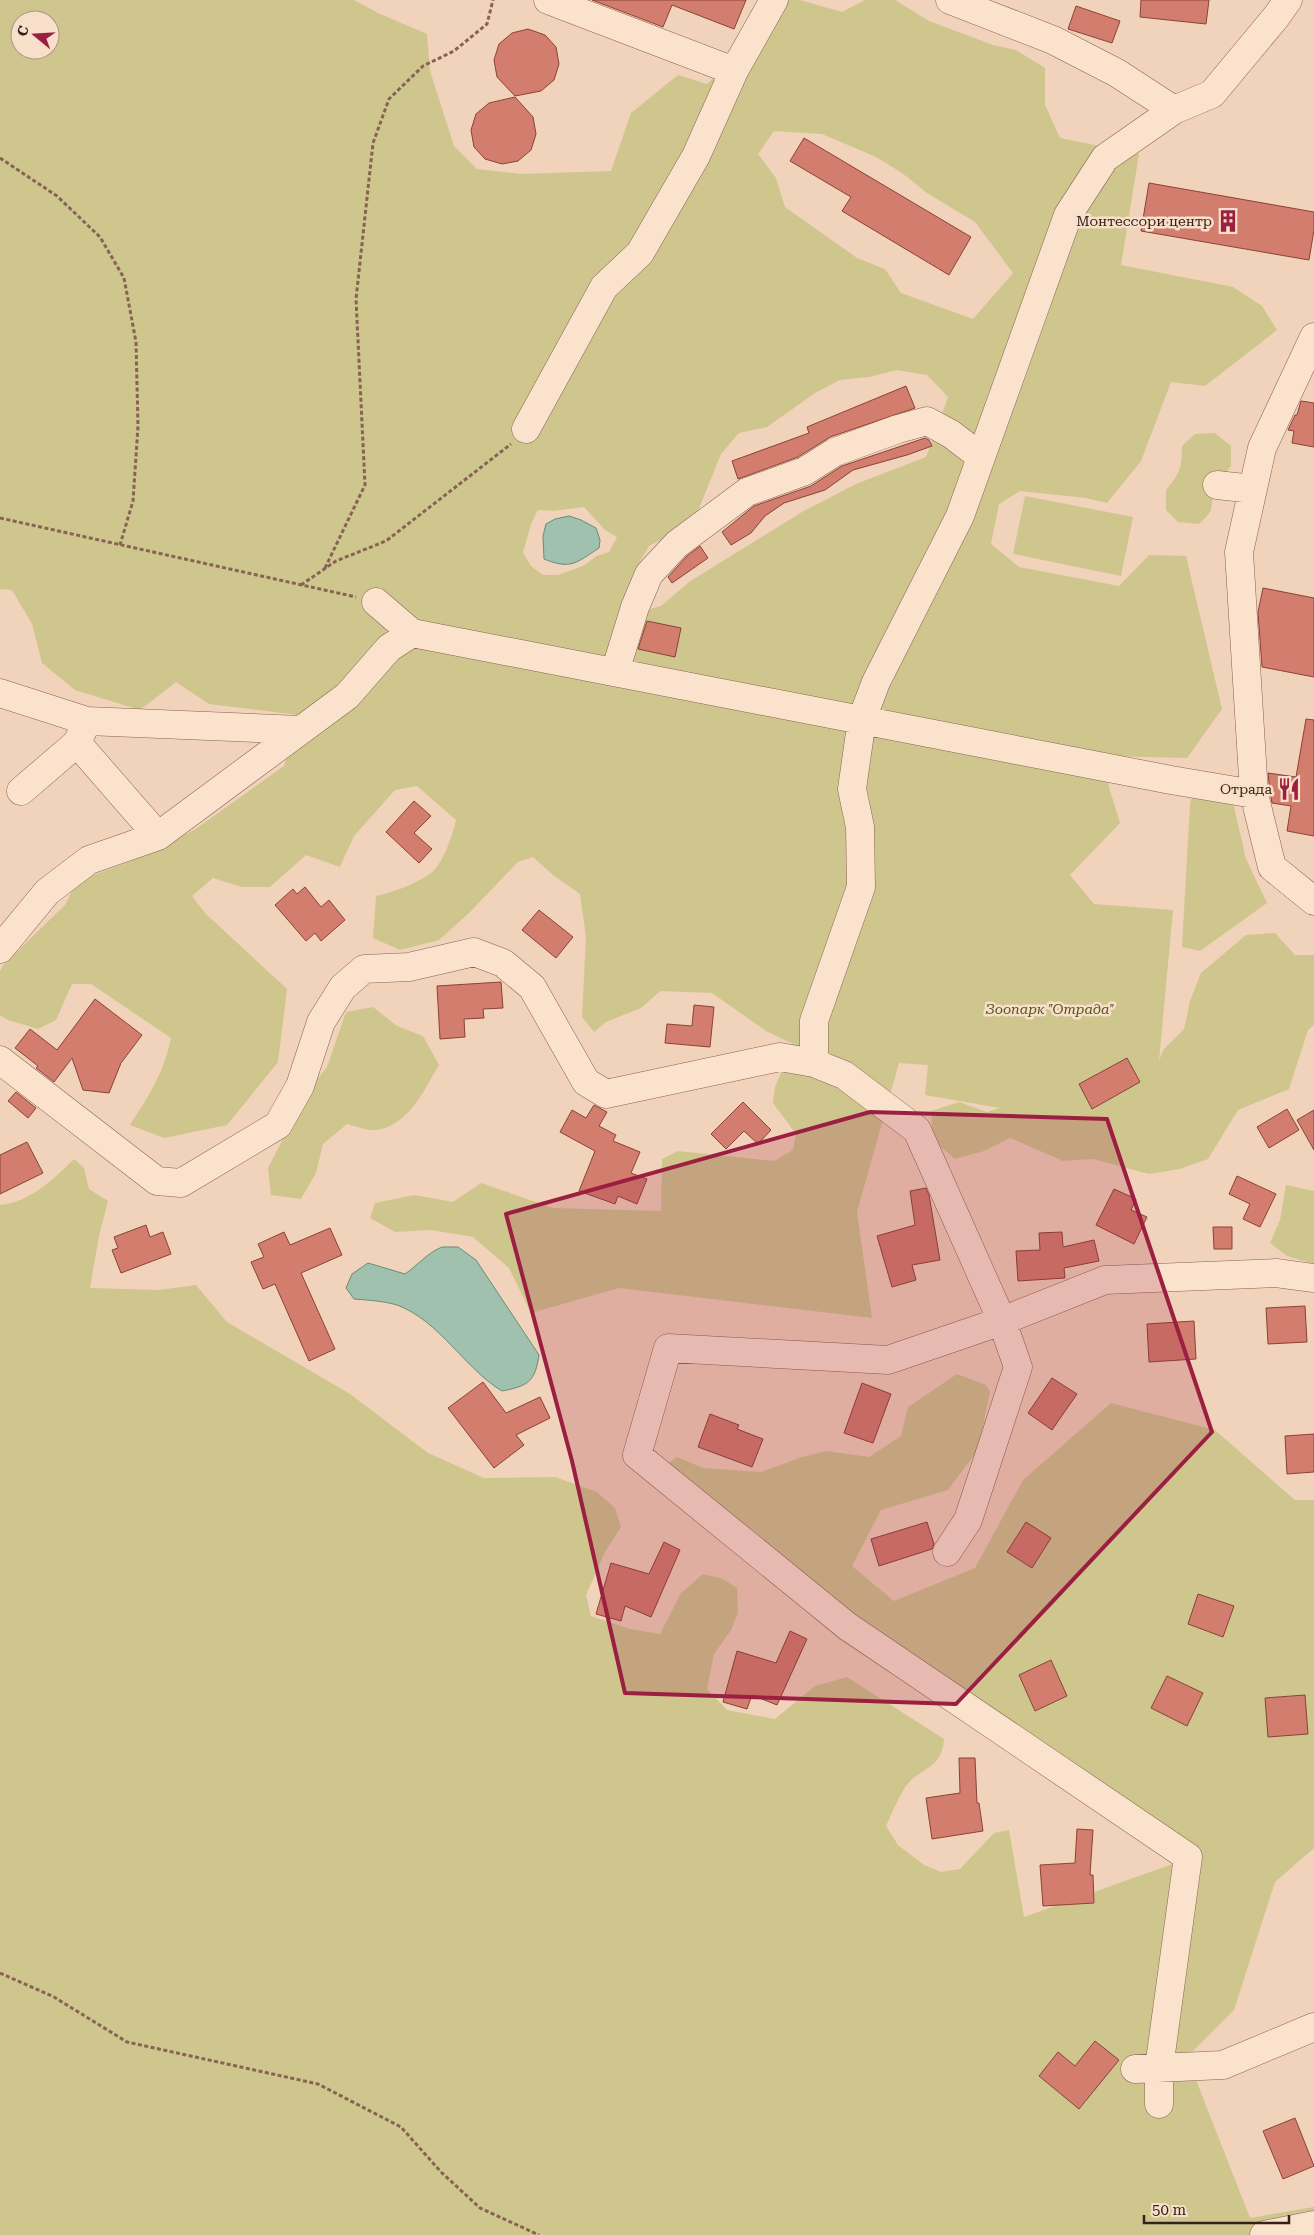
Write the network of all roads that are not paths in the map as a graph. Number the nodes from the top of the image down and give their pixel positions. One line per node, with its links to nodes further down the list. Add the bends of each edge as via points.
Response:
1 (548, 0): 5 (lane)
2 (774, 0): 5 (lane)
3 (950, 0): 6 (lane, via 1053,40 1117,73)
4 (1288, 0): 6 (lane, via 1212,94)
5 (734, 71): 8 (lane, via 696,156 640,253 604,287)
6 (1174, 110): 9 (lane, via 1104,158 1068,215)
7 (1314, 337): 11 (lane, via 1262,448)
8 (526, 429)
9 (981, 457): 14 (lane, via 928,421 835,452 805,471 747,492 677,544 649,574); 16 (lane, via 960,516 876,682)
10 (1217, 485): 11 (lane)
11 (1253, 489): 20 (lane, via 1239,552)
12 (376, 602): 13 (lane)
13 (412, 633): 14 (lane); 17 (lane, via 389,648 347,696)
14 (616, 672): 16 (lane)
15 (0, 693): 18 (lane)
16 (862, 719): 20 (lane); 25 (lane, via 852,789 860,827 861,887 814,1021)
17 (301, 730): 18 (lane); 21 (lane)
18 (82, 732): 19 (lane); 21 (lane)
19 (21, 791)
20 (1254, 794): 22 (lane, via 1272,867)
21 (158, 836): 23 (lane, via 89,860 47,892)
22 (1314, 901)
23 (0, 949)
24 (0, 1060): 25 (lane, via 157,1181 182,1183 278,1125 300,1086 321,1022 343,987 364,969 409,967 474,952 503,964 532,987 586,1082 606,1094 780,1057)
25 (814, 1063): 27 (lane, via 844,1075 917,1130)
26 (1314, 1278): 27 (lane, via 1276,1273 1105,1280)
27 (1002, 1321): 28 (lane, via 1018,1367 968,1520); 30 (lane, via 888,1360 668,1348 637,1455 847,1626 1188,1857)
28 (947, 1552)
29 (1314, 2027): 30 (lane, via 1223,2065)
30 (1147, 2069): 31 (lane)
31 (1159, 2104)
32 (1314, 2225): 33 (lane)
33 (1264, 2235)

